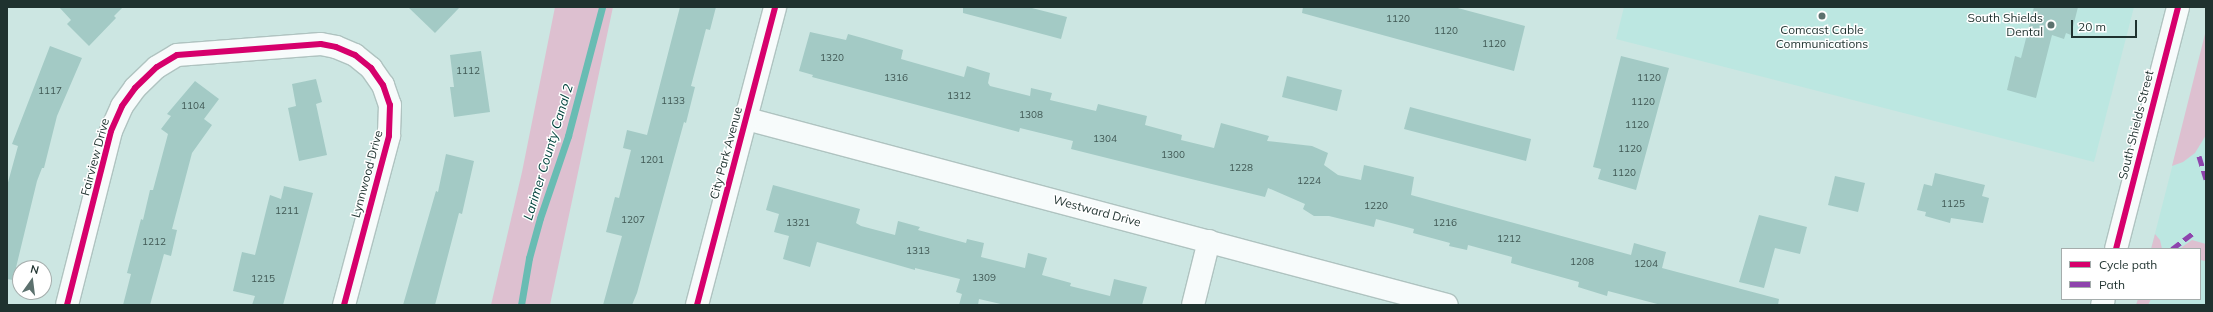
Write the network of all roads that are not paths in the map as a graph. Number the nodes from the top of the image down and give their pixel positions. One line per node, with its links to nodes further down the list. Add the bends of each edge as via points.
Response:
1 (774, 7): 4 (street, City Park Avenue)
2 (2178, 7): 6 (street, South Shields Street)
3 (266, 48): 7 (street, Fairview Drive, via 177,55 157,67 135,88 122,106 111,131); 8 (street, Lynnwood Drive, via 320,44 336,46 355,55 371,68 383,85 390,105 389,136)
4 (746, 118): 5 (street, Westward Drive); 9 (street, City Park Avenue)
5 (1209, 241): 10 (street); 11 (street, Westward Drive)
6 (2116, 248)
7 (67, 305)
8 (344, 305)
9 (697, 305)
10 (1193, 305)
11 (1448, 305)

